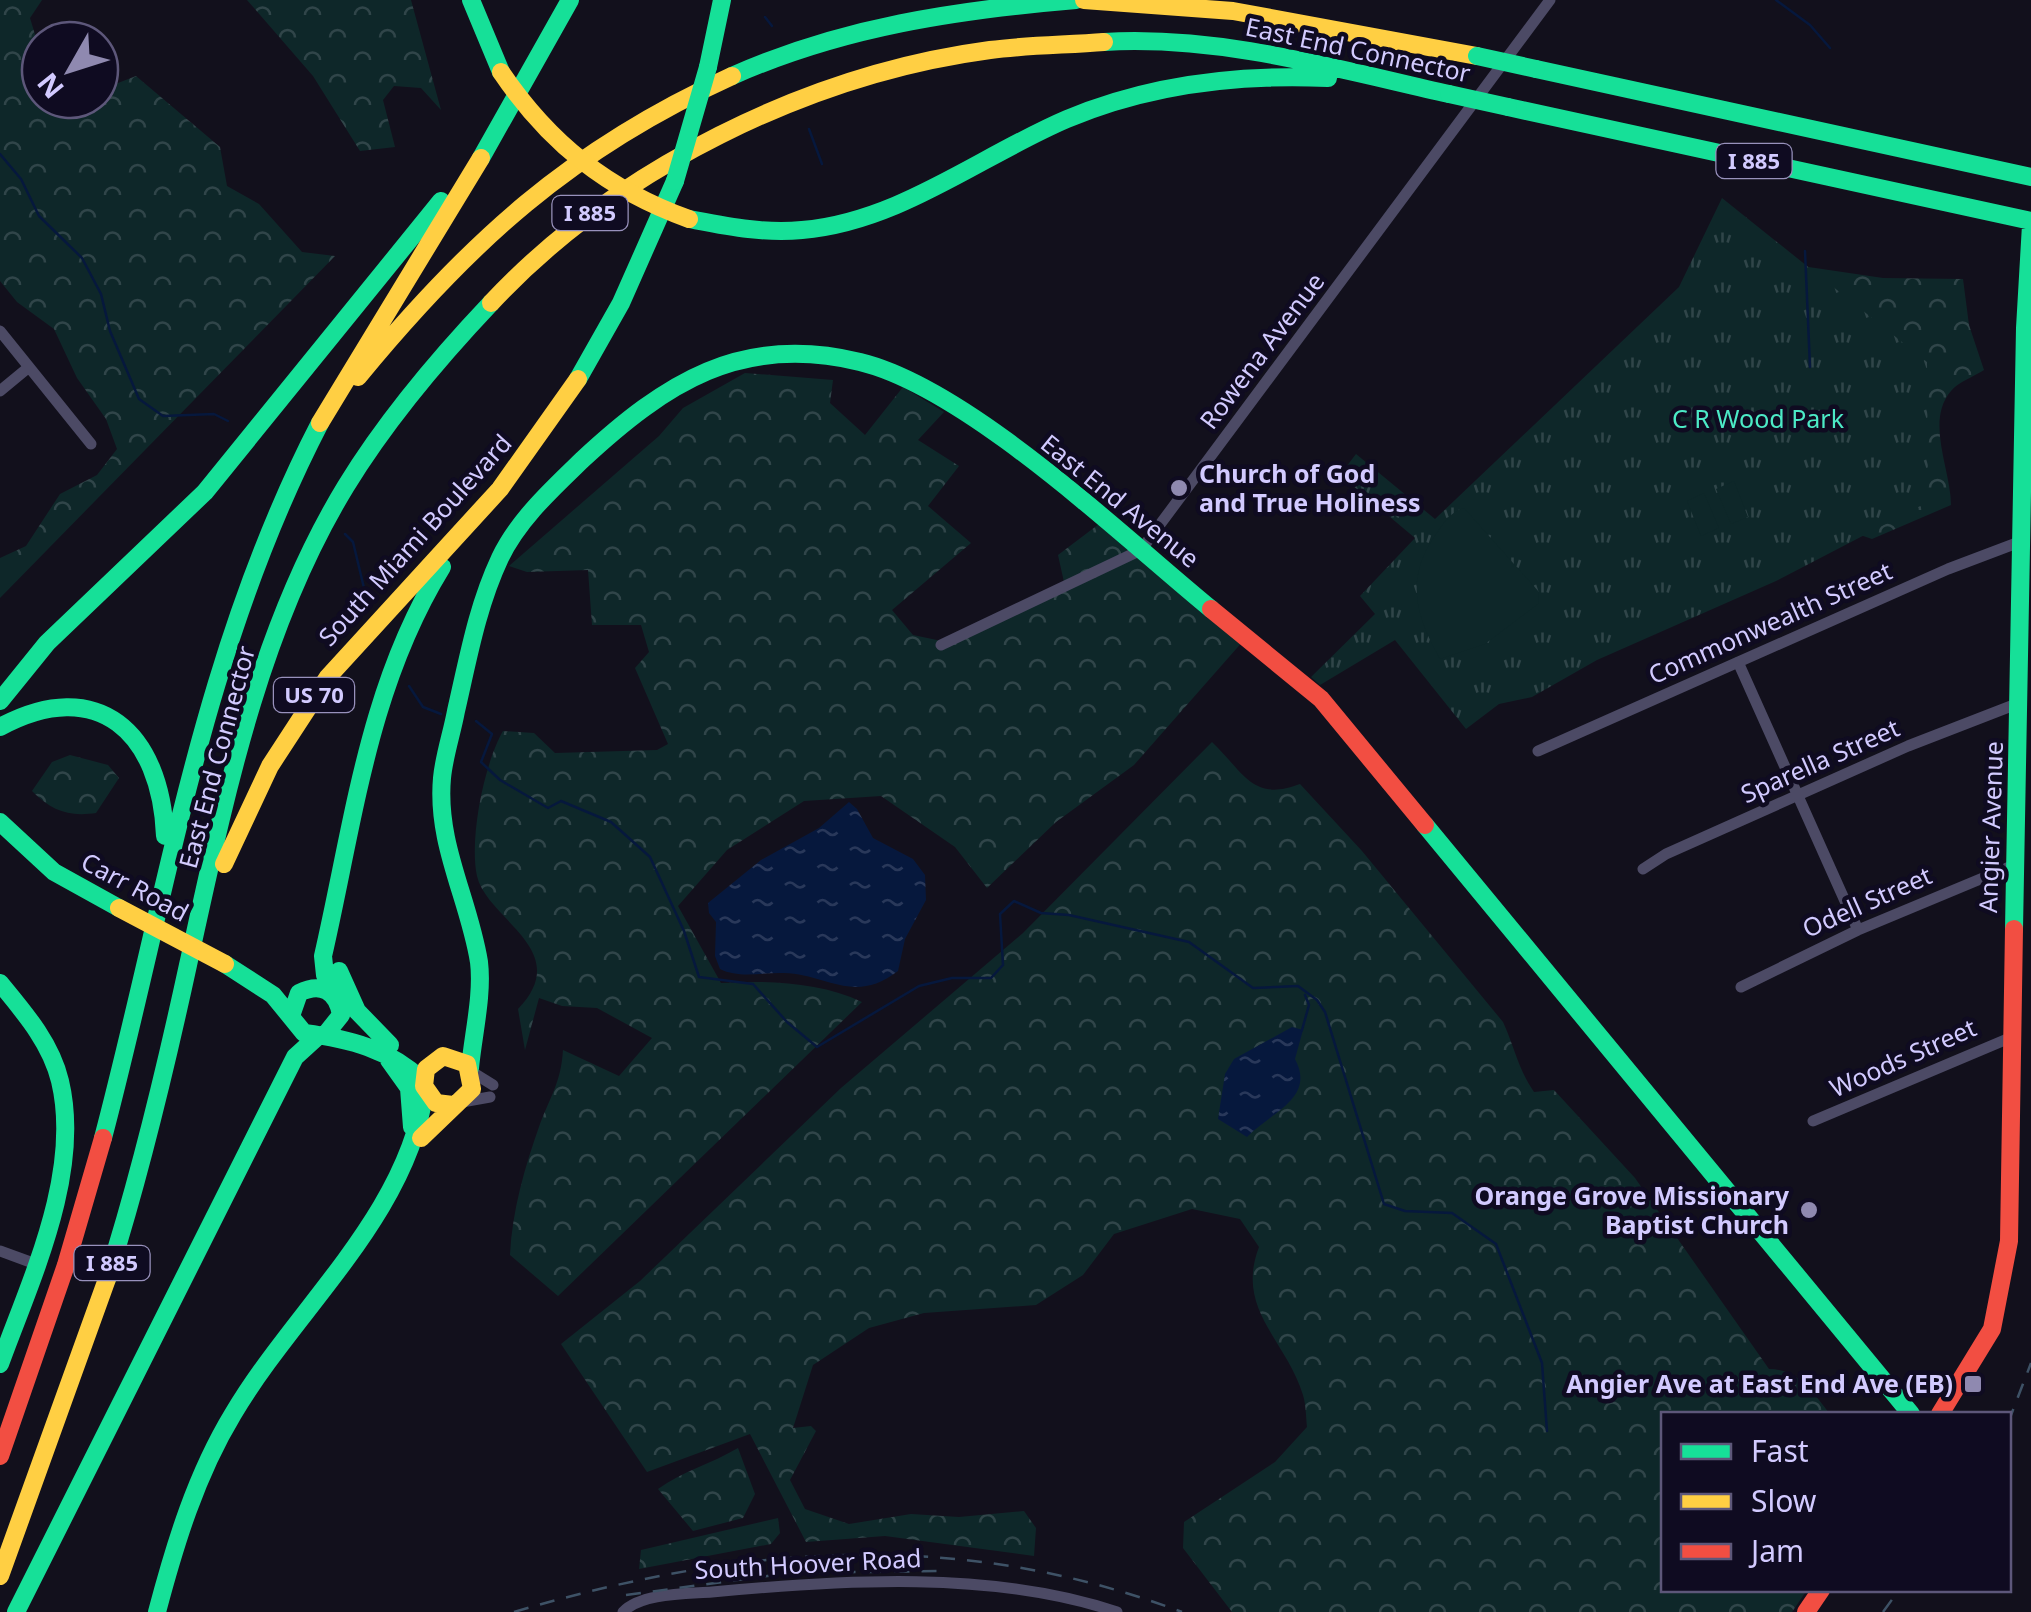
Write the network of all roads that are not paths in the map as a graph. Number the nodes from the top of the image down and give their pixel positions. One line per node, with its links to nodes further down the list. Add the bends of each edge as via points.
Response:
1 (471, 0): 10 (main road, bridge, via 501,72 541,127 582,164 629,195 689,220 756,231 846,224 909,202 1067,119 1173,86 1273,76)
2 (570, 0): 9 (main road)
3 (722, 0): 18 (main road, South Miami Boulevard / US 70, bridge, via 675,180 642,264 600,345)
4 (1076, 0): 17 (main road, I 885, via 972,7 853,30 739,70 631,124 531,194 441,276 364,370)
5 (1084, 0): 8 (main road, East End Connector / I 885)
6 (1234, 0): 8 (main road)
7 (1550, 0): 20 (street, Rowena Avenue)
8 (1324, 22): 11 (main road, East End Connector / I 885, bridge)
9 (534, 72): 17 (main road, via 368,337); 23 (main road, via 452,188 224,471 47,643)
10 (1400, 83): 12 (main road, East End Connector / I 885, bridge); 34 (main road, East End Connector / I 885, via 1195,44 1079,42 993,50 866,77 785,105 694,147 598,207 530,261 458,332 403,398 340,494 290,598 255,694)
11 (2031, 177)
12 (2031, 223): 19 (main road, Angier Avenue)
13 (0, 331): 14 (street)
14 (29, 367): 15 (street); 16 (street)
15 (0, 391)
16 (91, 444)
17 (296, 470): 31 (main road, I 885, via 236,610)
18 (497, 492): 32 (main road, via 418,603 394,652); 34 (main road, South Miami Boulevard / US 70, via 374,621 300,713 243,818)
19 (2022, 541): 22 (street, Commonwealth Street); 24 (main road, Angier Avenue)
20 (1141, 550): 21 (street, Rowena Avenue); 41 (main road, East End Avenue, via 978,421 862,362 798,353 752,356 709,368 654,396 526,518 501,556 476,620 445,748 441,796 446,851 477,951); 55 (main road, East End Avenue, via 1321,698)
21 (941, 645)
22 (1738, 662): 26 (street, Commonwealth Street); 27 (street)
23 (0, 700)
24 (2019, 704): 27 (street, Sparella Street); 29 (main road, Angier Avenue)
25 (0, 727): 31 (main road, via 30,710 70,705 96,710 129,730 162,784)
26 (1538, 750)
27 (1797, 796): 30 (street, Sparella Street); 33 (street)
28 (1, 821): 35 (main road, Carr Road, bridge, via 42,863)
29 (2014, 865): 33 (street, Odell Street); 43 (main road, Angier Avenue)
30 (1644, 869)
31 (161, 878): 57 (main road, I 885, via 96,1159)
32 (332, 928): 39 (main road, via 323,962); 44 (main road, via 338,969 354,1005)
33 (1858, 930): 38 (street, Odell Street)
34 (195, 941): 58 (main road, I 885, via 114,1257)
35 (256, 980): 37 (main road, Carr Road); 40 (main road, Carr Road)
36 (0, 982): 53 (main road, via 47,1047 66,1109 62,1168)
37 (306, 988): 39 (main road, via 324,988); 40 (main road)
38 (1741, 988)
39 (338, 1000): 42 (main road, via 338,1023); 44 (main road, via 356,1026)
40 (291, 1016): 42 (main road, via 300,1031)
41 (472, 1017): 45 (main road); 46 (main road, East End Avenue)
42 (321, 1036): 44 (main road); 59 (main road, via 295,1057)
43 (2012, 1037): 47 (main road, Angier Avenue); 50 (street, Woods Street)
44 (386, 1049): 45 (main road); 48 (main road); 51 (main road, via 412,1096)
45 (437, 1058): 46 (main road, via 456,1057); 48 (main road)
46 (470, 1070): 49 (main road, via 472,1088); 49 (street, via 491,1091)
47 (2021, 1071): 56 (main road, Angier Avenue, via 2001,1298 1984,1347)
48 (424, 1086): 49 (main road, via 436,1103); 51 (main road, via 424,1114)
49 (458, 1104): 51 (main road)
50 (1813, 1121)
51 (410, 1150): 60 (main road, via 220,1435 186,1512)
52 (0, 1250): 53 (street)
53 (33, 1263): 54 (main road)
54 (0, 1364)
55 (1909, 1412)
56 (1941, 1412)
57 (0, 1456)
58 (0, 1576)
59 (16, 1612)
60 (157, 1612)
61 (624, 1612): 62 (street, South Hoover Road, via 651,1600 702,1593 890,1582 1031,1594)
62 (1117, 1612)

